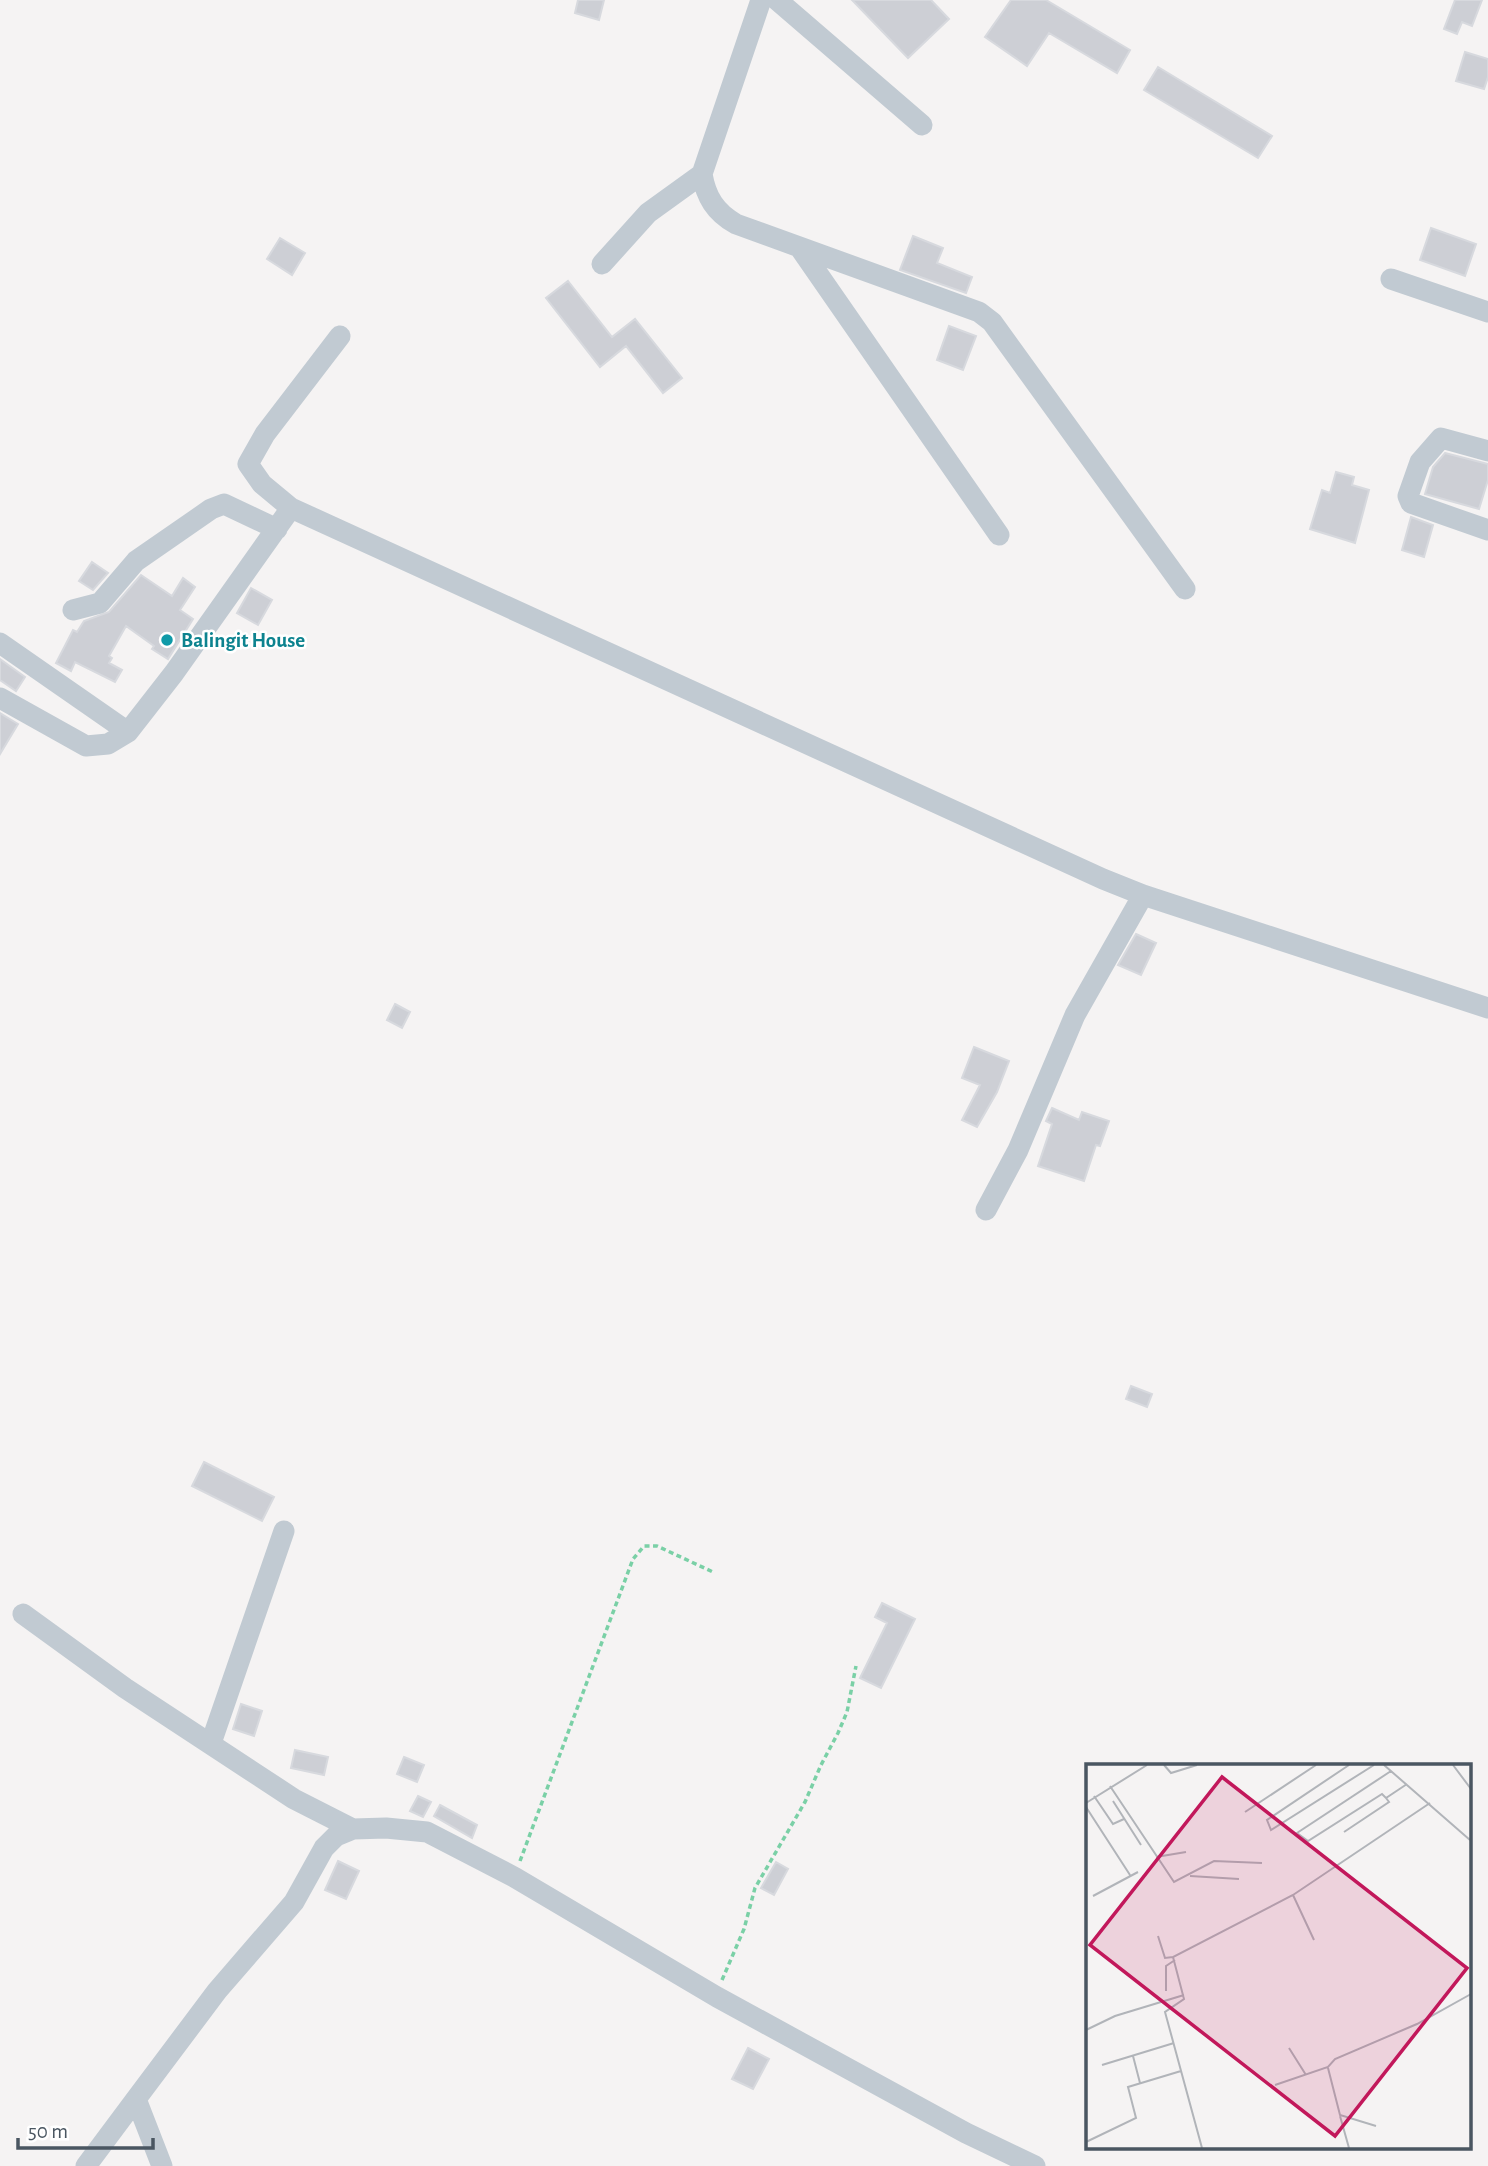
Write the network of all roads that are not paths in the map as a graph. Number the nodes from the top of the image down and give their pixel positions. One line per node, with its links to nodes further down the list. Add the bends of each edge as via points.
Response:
1 (761, 0): 4 (street)
2 (777, 0): 3 (street)
3 (922, 125)
4 (702, 174): 5 (street, via 706,193 724,217); 6 (street, via 648,213)
5 (800, 248): 14 (street); 15 (street, via 979,312 992,321)
6 (602, 264)
7 (1391, 279): 8 (street)
8 (1488, 312)
9 (340, 336): 11 (street, via 265,434 248,464 262,484)
10 (1488, 451): 13 (street, via 1441,438 1420,462 1408,496 1411,503)
11 (291, 508): 12 (street); 20 (street)
12 (277, 529): 16 (street, via 224,504 211,509 136,561 100,603); 19 (street)
13 (1488, 530)
14 (999, 535)
15 (1185, 589)
16 (73, 610)
17 (0, 643): 19 (street)
18 (0, 698): 19 (street, via 86,746 108,744)
19 (128, 733)
20 (1143, 895): 21 (street); 22 (street, via 1075,1015 1018,1150)
21 (1488, 1008)
22 (986, 1210)
23 (284, 1531): 25 (street)
24 (23, 1614): 25 (street)
25 (211, 1743): 26 (street, via 277,1789)
26 (353, 1829): 27 (street, via 324,1848 294,1902 210,2001); 30 (street, via 427,1832 514,1877 716,1997)
27 (136, 2099): 28 (street); 29 (street)
28 (86, 2166)
29 (162, 2166)
30 (1035, 2166)

